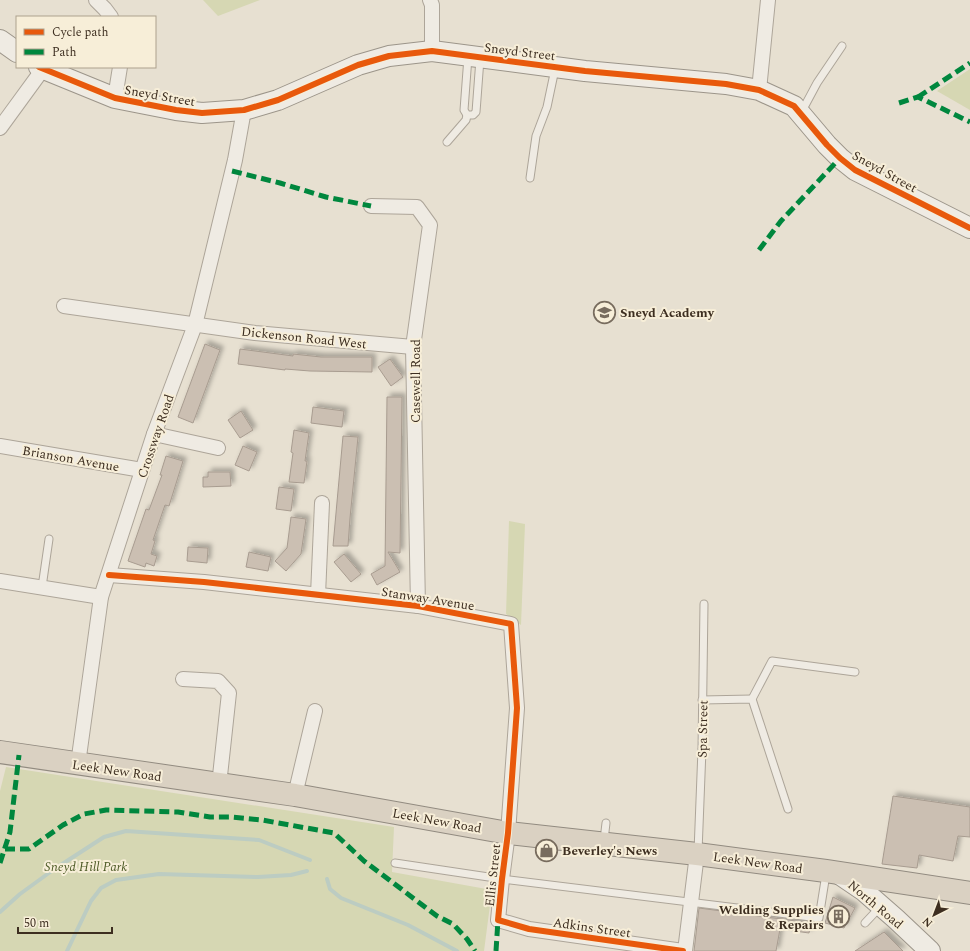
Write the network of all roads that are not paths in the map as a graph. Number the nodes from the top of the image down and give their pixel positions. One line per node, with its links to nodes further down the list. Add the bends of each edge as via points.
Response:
1 (96, 0): 4 (street)
2 (430, 0): 8 (street)
3 (768, 0): 13 (street)
4 (110, 16)
5 (0, 40): 7 (street)
6 (842, 46): 16 (lane, via 817,83)
7 (16, 51)
8 (432, 51): 9 (street, Sneyd Street); 15 (street, Sneyd Street, via 389,56 358,65 278,100)
9 (474, 56): 10 (street, Sneyd Street); 17 (lane, via 464,110); 17 (lane, via 476,112 473,115)
10 (556, 67): 13 (street, Sneyd Street, via 585,72 726,84); 20 (lane, via 547,107 536,136)
11 (41, 68): 14 (street, Sneyd Street); 18 (street)
12 (120, 68): 14 (street)
13 (759, 90): 16 (street, Sneyd Street, via 794,106)
14 (115, 98): 15 (street, Sneyd Street, via 202,113)
15 (244, 110): 24 (street, Crossway Road, via 235,160)
16 (801, 113): 22 (street, Sneyd Street, via 827,145 855,170)
17 (467, 114): 19 (lane, via 466,120)
18 (0, 128)
19 (447, 142)
20 (530, 178)
21 (371, 206): 25 (street, Casewell Road, via 417,207 430,225)
22 (970, 228)
23 (64, 306): 24 (street, Dickenson Road West)
24 (195, 325): 25 (street, Dickenson Road West); 26 (street, Crossway Road)
25 (413, 348): 38 (street, Casewell Road)
26 (154, 434): 28 (street); 29 (street, Crossway Road)
27 (0, 446): 29 (street, Brianson Avenue)
28 (218, 448)
29 (142, 470): 32 (street, Crossway Road)
30 (322, 503): 35 (street)
31 (49, 539): 34 (lane)
32 (109, 575): 35 (street, Stanway Avenue, via 204,582); 36 (street, Crossway Road)
33 (0, 581): 34 (street)
34 (42, 587): 36 (street)
35 (318, 595): 38 (street, Stanway Avenue)
36 (101, 597): 45 (street, Crossway Road)
37 (704, 604): 42 (lane, Spa Street)
38 (418, 606): 49 (street, Stanway Avenue, via 511,624 517,708)
39 (855, 672): 41 (lane, via 772,661)
40 (183, 680): 46 (street, via 218,681 229,693)
41 (752, 699): 42 (lane); 48 (lane)
42 (702, 700): 50 (lane, Spa Street)
43 (315, 711): 47 (street)
44 (0, 752): 45 (highway, Leek New Road)
45 (78, 764): 46 (highway, Leek New Road)
46 (219, 785): 47 (highway, Leek New Road)
47 (295, 795): 49 (highway, Leek New Road)
48 (788, 809)
49 (508, 833): 50 (highway, Leek New Road, via 605,833); 53 (street, Ellis Street)
50 (697, 854): 52 (highway, Leek New Road); 55 (street)
51 (395, 863): 53 (lane)
52 (832, 873): 54 (highway, Leek New Road); 55 (lane, via 819,918); 56 (street, North Road, via 864,891)
53 (502, 879): 55 (lane); 57 (street, Ellis Street)
54 (970, 893)
55 (692, 902): 60 (street)
56 (881, 906): 58 (lane); 59 (street, North Road)
57 (498, 920): 60 (street, Adkins Street, via 529,929)
58 (865, 923)
59 (924, 949)
60 (684, 951)

